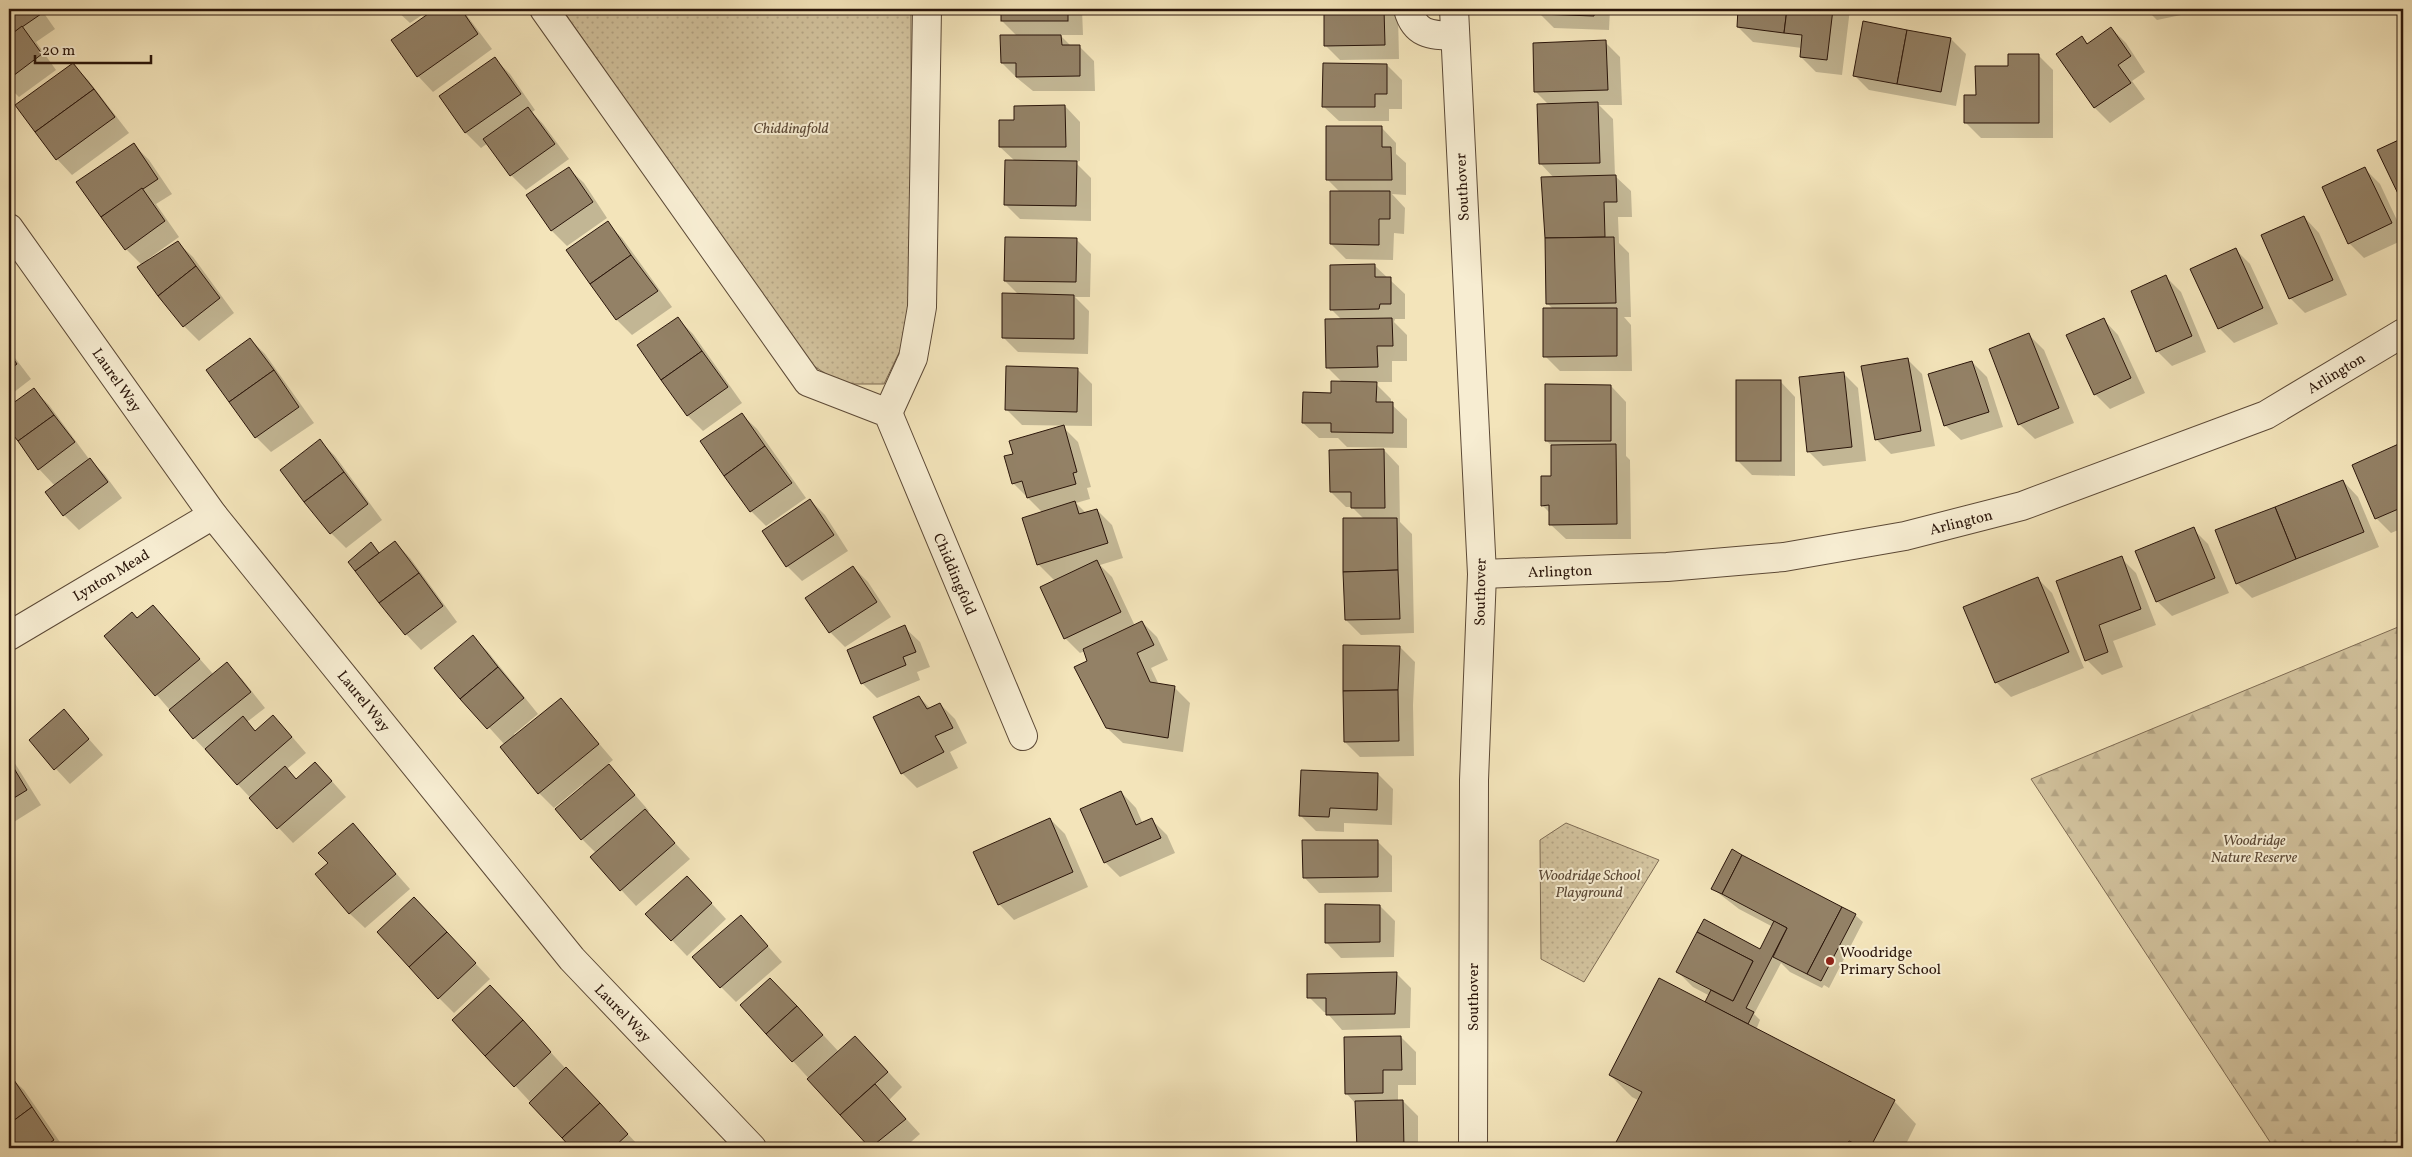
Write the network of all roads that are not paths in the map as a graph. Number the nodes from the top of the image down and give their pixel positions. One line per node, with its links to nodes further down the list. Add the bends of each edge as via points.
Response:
1 (544, 9): 8 (street, via 808,382)
2 (927, 9): 8 (street, via 922,307 914,358)
3 (1408, 9): 5 (street, via 1411,20 1427,35)
4 (1454, 9): 5 (street, Southover)
5 (1454, 36): 10 (street, Southover)
6 (9, 228): 9 (street, Laurel Way)
7 (2403, 333): 10 (street, Arlington, via 2266,415 2013,508 1905,536 1784,557 1667,568)
8 (888, 413): 12 (street, Chiddingfold)
9 (213, 514): 11 (street, Lynton Mead); 13 (street, Laurel Way, via 572,959)
10 (1482, 574): 14 (street, Southover, via 1474,780)
11 (9, 636)
12 (1023, 736)
13 (752, 1148)
14 (1473, 1148)

